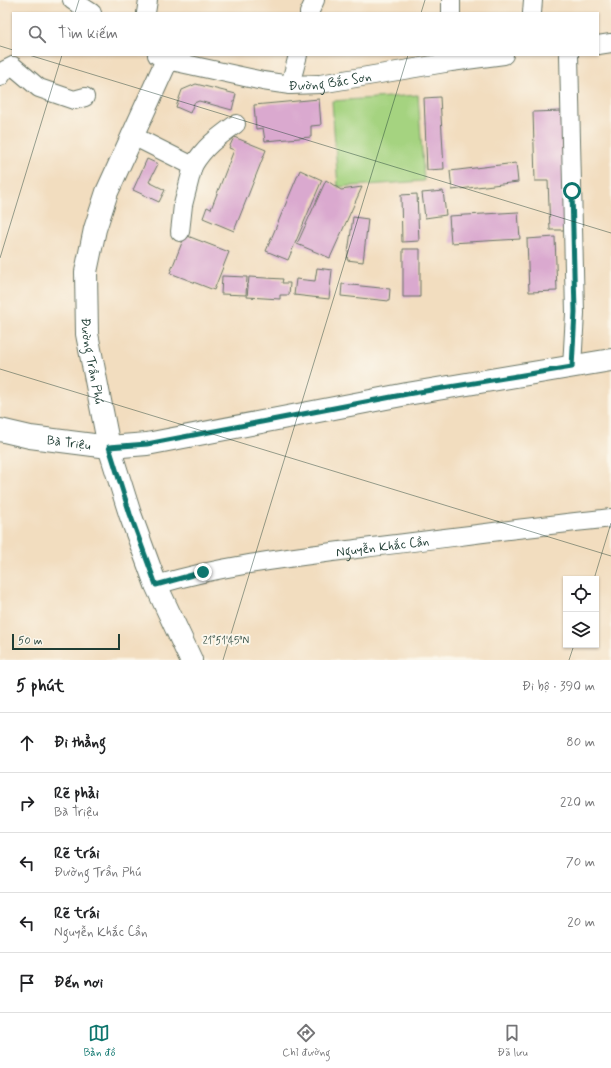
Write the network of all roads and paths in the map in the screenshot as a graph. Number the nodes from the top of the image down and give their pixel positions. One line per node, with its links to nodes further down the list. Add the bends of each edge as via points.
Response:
1 (72, 0): 6 (street)
2 (148, 0): 7 (street)
3 (314, 0): 8 (street)
4 (451, 0): 9 (street)
5 (533, 0): 10 (street)
6 (90, 12)
7 (146, 12)
8 (309, 12)
9 (451, 12)
10 (532, 12)
11 (611, 43): 12 (street)
12 (599, 45)
13 (298, 56): 19 (street)
14 (486, 56): 17 (street, Đường Bắc Sơn)
15 (568, 56): 26 (street, via 575,312)
16 (162, 58): 19 (street, Đường Bắc Sơn); 22 (main road, Đường Trần Phú)
17 (451, 58): 19 (street, Đường Bắc Sơn, via 320,84)
18 (0, 77): 20 (street, via 5,70 13,66 40,88 74,100)
19 (290, 85)
20 (85, 97)
21 (236, 124): 23 (street, via 214,140)
22 (131, 135): 23 (street); 28 (main road, Đường Trần Phú, via 107,192 95,229 86,272 87,334)
23 (193, 166): 24 (street, via 183,205)
24 (180, 232)
25 (611, 360): 26 (main road, Bà Triệu)
26 (572, 367): 28 (main road, Bà Triệu, via 407,394 147,444)
27 (0, 430): 28 (main road, Bà Triệu, via 30,437)
28 (109, 447): 30 (main road, Đường Trần Phú)
29 (611, 518): 30 (street, Nguyễn Khắc Cần, via 237,566)
30 (156, 585): 31 (main road, Đường Trần Phú)
31 (191, 660)

